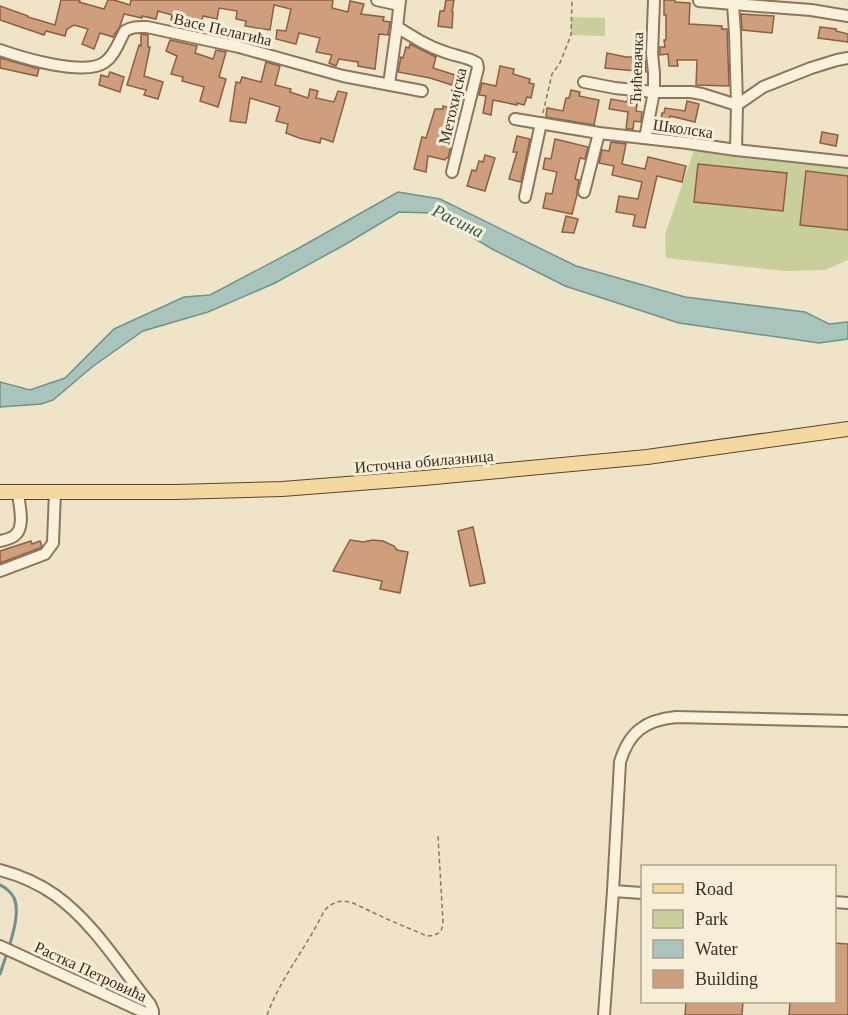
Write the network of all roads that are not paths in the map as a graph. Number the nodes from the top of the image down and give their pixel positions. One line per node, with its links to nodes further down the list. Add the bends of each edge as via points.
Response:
1 (377, 0): 4 (street)
2 (654, 0): 13 (street, Ћићевачка)
3 (699, 1): 5 (street)
4 (399, 2): 7 (street)
5 (733, 4): 6 (street); 14 (street)
6 (848, 16)
7 (397, 27): 11 (street); 21 (street, Метохијска, via 429,47 477,63)
8 (0, 50): 11 (street, Васе Пелагића, via 66,67 99,66 110,57 125,31 147,27)
9 (848, 58): 14 (street, via 763,87)
10 (584, 82): 13 (street)
11 (389, 84): 12 (street, Васе Пелагића)
12 (422, 91)
13 (654, 92): 14 (street, via 691,92); 18 (street, Ћићевачка)
14 (737, 105): 19 (street)
15 (515, 118): 16 (street, Школска)
16 (541, 123): 17 (street, Школска); 23 (street)
17 (599, 133): 18 (street, Школска); 22 (street)
18 (645, 138): 19 (street, Школска)
19 (736, 150): 20 (street, Школска)
20 (848, 162)
21 (452, 172)
22 (585, 192)
23 (525, 197)
24 (848, 429): 25 (main road, Источна обилазница, via 647,457 424,478 282,489)
25 (55, 491): 27 (main road, Источна обилазница); 29 (street, via 53,543 45,554)
26 (0, 492): 27 (main road, Источна обилазница)
27 (18, 493): 28 (street, via 21,526 12,538)
28 (0, 541)
29 (0, 571)
30 (848, 721): 32 (street, via 676,717 651,722 641,729 632,737 620,762)
31 (0, 870): 35 (street, via 44,888 79,916 150,1004)
32 (614, 891): 33 (street); 36 (street)
33 (641, 893)
34 (0, 946): 35 (street, Растка Петровића)
35 (152, 1015)
36 (604, 1015)

